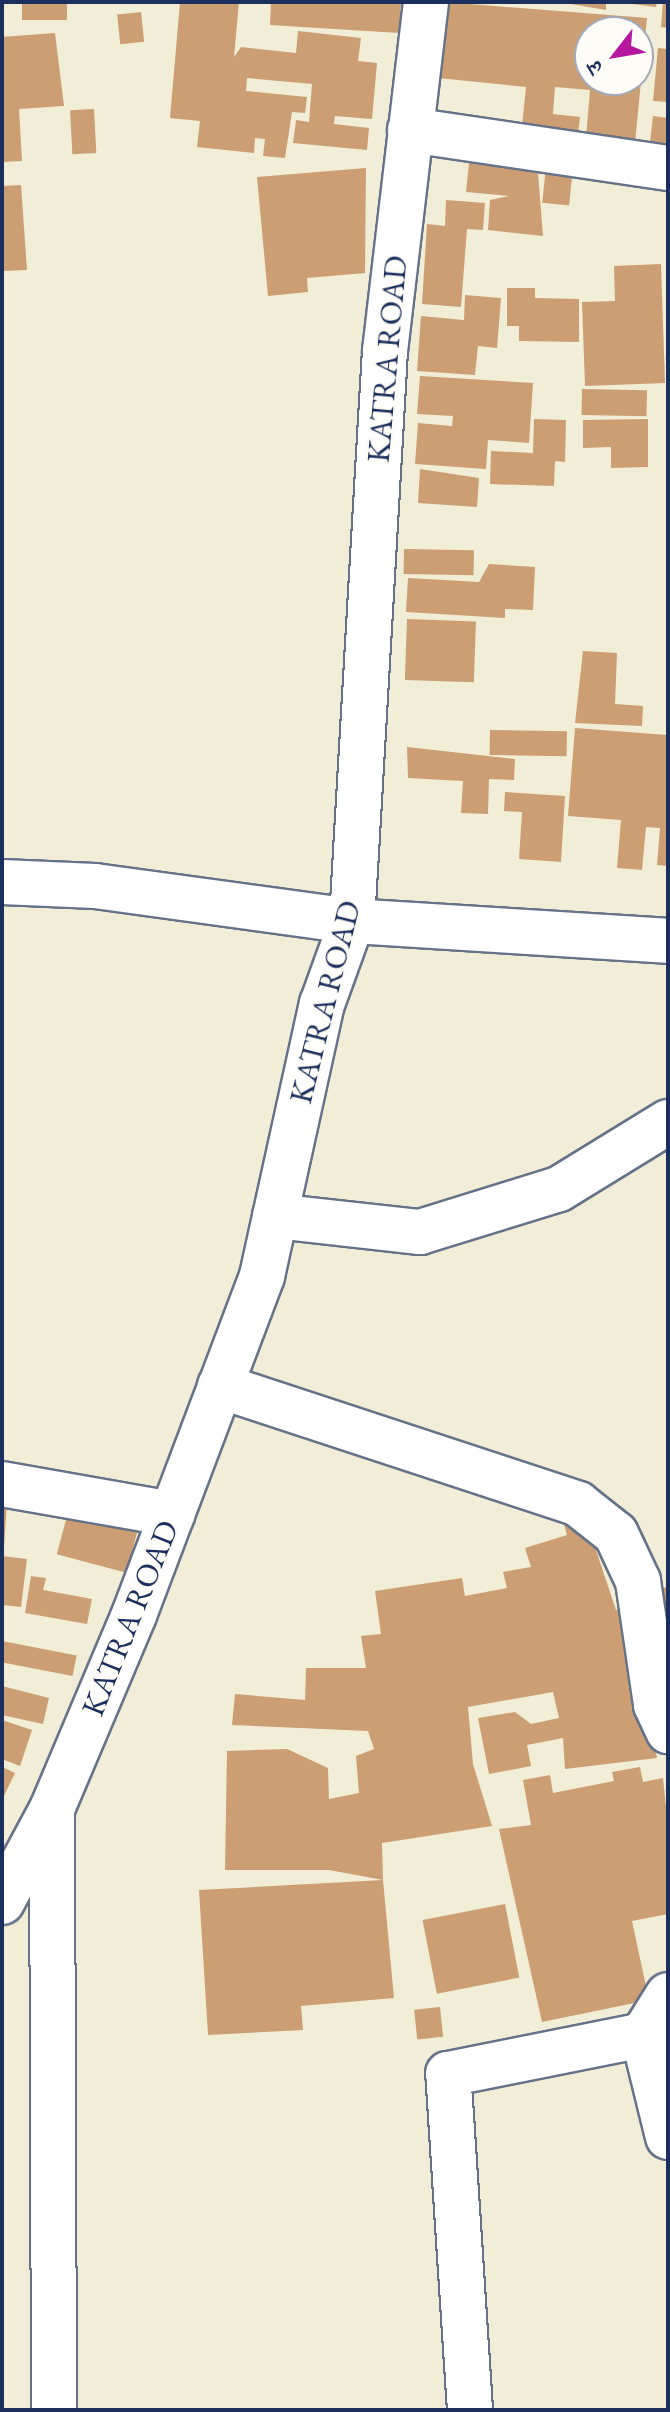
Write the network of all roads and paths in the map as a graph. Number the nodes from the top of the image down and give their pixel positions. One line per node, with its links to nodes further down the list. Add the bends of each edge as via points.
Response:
1 (426, 2): 2 (street, KATRA ROAD)
2 (410, 130): 3 (street); 5 (street, KATRA ROAD, via 385,351)
3 (668, 168)
4 (2, 882): 5 (street, via 95,886)
5 (352, 921): 6 (street); 8 (street, KATRA ROAD, via 322,1004)
6 (668, 941)
7 (668, 1122): 8 (street, via 559,1189 420,1232)
8 (275, 1216): 9 (street, KATRA ROAD)
9 (220, 1386): 11 (street, KATRA ROAD); 12 (street, via 578,1504 616,1534 638,1581 656,1705)
10 (2, 1484): 11 (street)
11 (172, 1514): 13 (street, KATRA ROAD)
12 (668, 1731)
13 (52, 1809): 14 (street, KATRA ROAD); 18 (street)
14 (2, 1902)
15 (668, 1995): 16 (street)
16 (643, 2035): 17 (street); 19 (street, via 448,2074)
17 (668, 2137)
18 (54, 2410)
19 (470, 2410)

